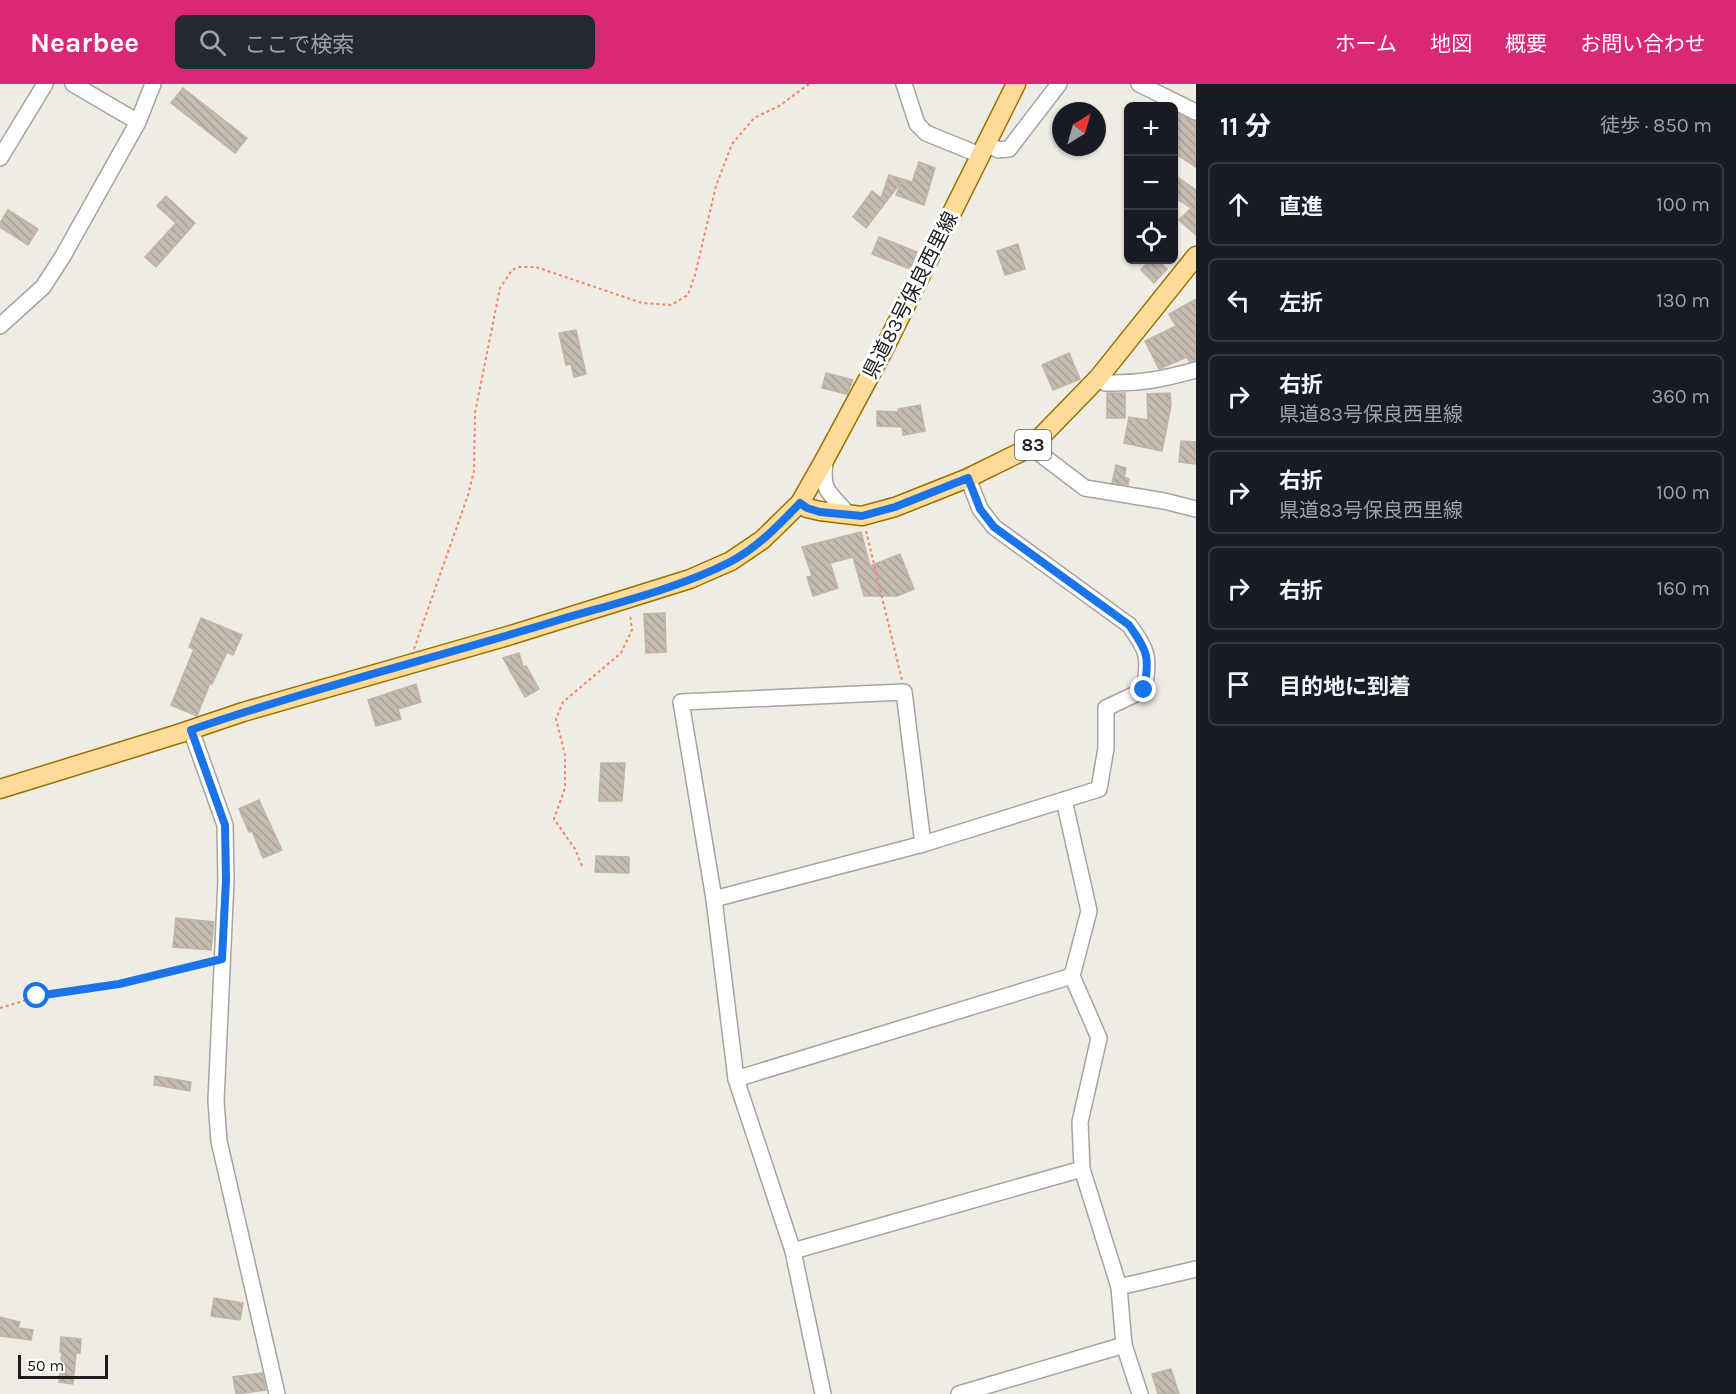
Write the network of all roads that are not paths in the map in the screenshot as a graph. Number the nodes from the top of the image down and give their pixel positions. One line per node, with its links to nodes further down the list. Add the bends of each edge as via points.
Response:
1 (45, 84): 11 (street)
2 (73, 84): 9 (street)
3 (153, 84): 9 (street)
4 (904, 84): 10 (street, via 917,124 926,133)
5 (1016, 84): 10 (main road, 県道83号保良西里線)
6 (1059, 84): 10 (street, via 1009,149)
7 (1139, 84): 8 (street)
8 (1196, 112)
9 (138, 122): 13 (street, via 43,287)
10 (983, 149): 17 (main road, 県道83号保良西里線)
11 (0, 158)
12 (1196, 256): 15 (main road, 83)
13 (0, 326)
14 (1196, 370): 15 (street, via 1134,384 1105,383)
15 (1099, 377): 16 (main road, 83)
16 (1031, 447): 18 (main road, 83); 20 (street, via 1085,488)
17 (825, 459): 19 (main road, 県道83号保良西里線); 21 (street, via 822,480 828,493)
18 (968, 478): 21 (main road, 83, via 895,507); 24 (street, via 980,509 994,527 1129,625 1143,645 1148,664 1144,690 1106,708 1106,748 1099,789)
19 (800, 503): 21 (main road, 83, via 820,512); 22 (main road, 県道83号保良西里線, via 762,540 731,561 690,579)
20 (1196, 509)
21 (855, 515)
22 (191, 730): 23 (main road, 県道83号保良西里線); 34 (street, via 225,825 216,1101 219,1142)
23 (0, 789)
24 (1064, 800): 25 (street); 27 (street, via 1089,911)
25 (922, 844): 26 (street); 26 (street, via 904,692 681,702)
26 (714, 899): 28 (street)
27 (1072, 976): 28 (street); 29 (street, via 1099,1038 1080,1122)
28 (736, 1079): 30 (street)
29 (1082, 1169): 30 (street); 32 (street)
30 (793, 1251): 35 (street)
31 (1196, 1269): 32 (street)
32 (1119, 1287): 33 (street)
33 (1124, 1345): 36 (street); 37 (street)
34 (277, 1394)
35 (823, 1394)
36 (959, 1394)
37 (1140, 1394)

